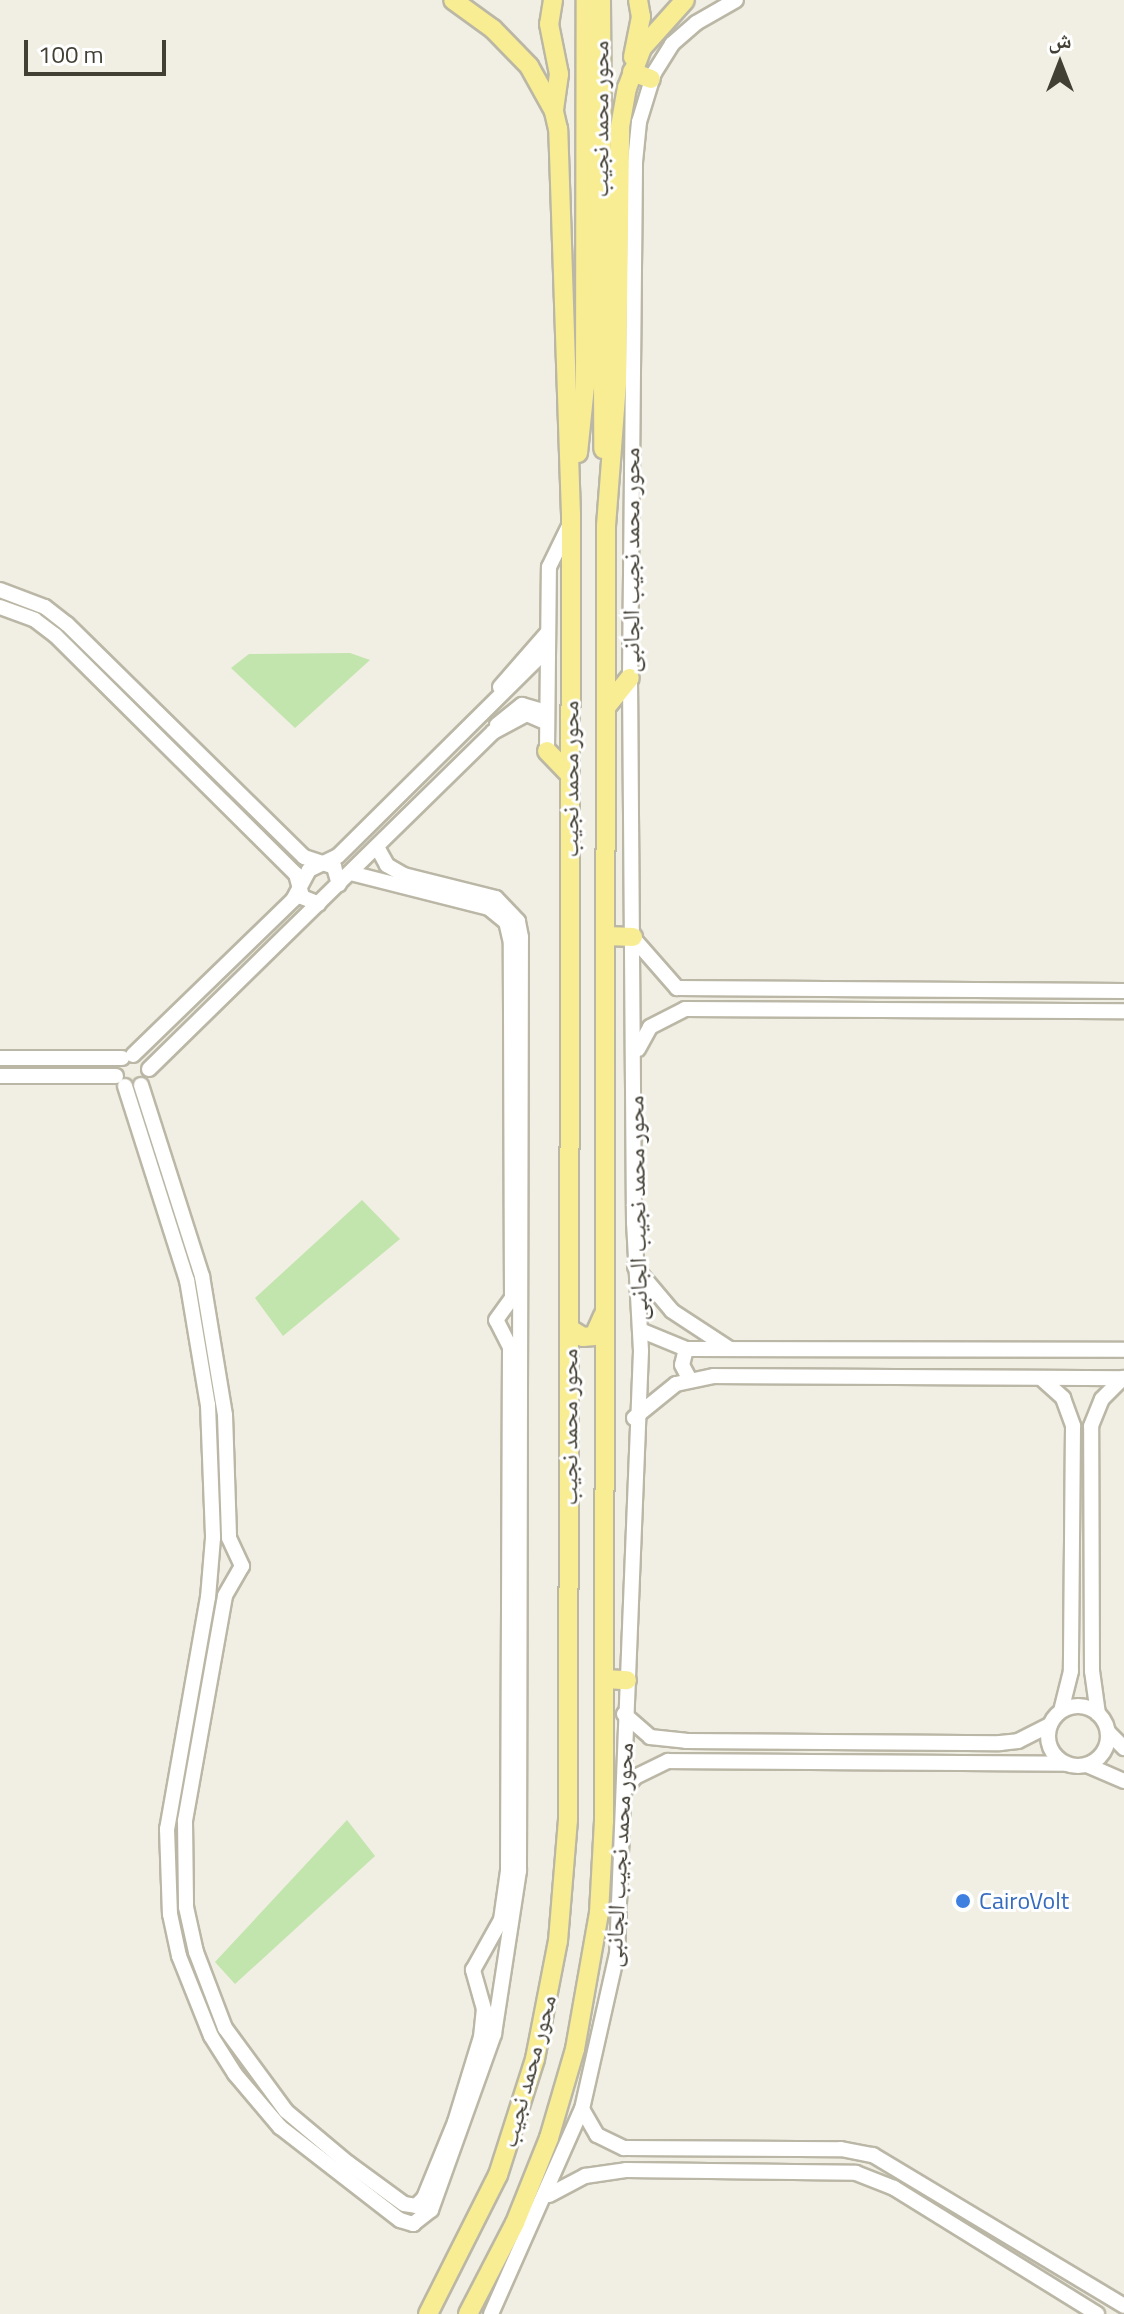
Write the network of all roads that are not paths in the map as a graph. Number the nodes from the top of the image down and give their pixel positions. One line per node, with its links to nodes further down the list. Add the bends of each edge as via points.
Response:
1 (453, 0): 11 (main road, محور محمد نجيب, via 512,47)
2 (553, 0): 11 (main road, via 549,24 559,74)
3 (586, 0): 10 (main road, محور محمد نجيب)
4 (601, 0): 10 (main road, محور محمد نجيب)
5 (638, 0): 8 (main road, via 641,17)
6 (685, 0): 8 (main road, محور محمد نجيب, via 642,48)
7 (736, 0): 9 (street, via 672,44)
8 (632, 72): 9 (main road); 13 (main road, محور محمد نجيب, via 620,127 617,384)
9 (651, 79): 18 (street, محور محمد نجيب الجانبى, via 635,162)
10 (592, 89): 12 (main road, محور محمد نجيب, via 585,386); 13 (main road, محور محمد نجيب)
11 (554, 111): 12 (main road, محور محمد نجيب, via 566,283)
12 (571, 520): 16 (street, via 549,565); 25 (main road, محور محمد نجيب)
13 (606, 526): 19 (main road, محور محمد نجيب)
14 (0, 590): 27 (street, via 45,607 67,624 304,857)
15 (0, 607): 29 (street, via 35,620 55,635 296,874)
16 (548, 632): 17 (street); 20 (street)
17 (547, 649): 20 (street); 21 (street)
18 (630, 678): 19 (main road); 33 (street, محور محمد نجيب الجانبى)
19 (607, 706): 32 (main road, محور محمد نجيب)
20 (492, 717): 21 (street, via 522,705); 22 (street); 23 (street)
21 (547, 718): 24 (street)
22 (463, 731): 23 (street); 27 (street, via 342,852)
23 (479, 747): 26 (street)
24 (547, 751): 25 (main road)
25 (570, 775): 52 (main road, محور محمد نجيب)
26 (377, 847): 28 (street); 47 (street, via 392,869 496,898 518,921)
27 (324, 861): 29 (street); 30 (street, via 334,867)
28 (351, 873): 30 (street); 47 (street, via 489,908 506,922)
29 (299, 884): 31 (street, via 307,901); 40 (street, via 293,900)
30 (339, 884): 31 (street)
31 (319, 904): 43 (street)
32 (607, 936): 33 (main road); 49 (main road, محور محمد نجيب)
33 (633, 937): 34 (street, via 655,969); 41 (street, محور محمد نجيب الجانبى)
34 (677, 988): 35 (street); 38 (street, via 673,1000)
35 (1013, 991): 36 (street); 37 (street)
36 (1124, 991)
37 (1013, 1010): 38 (street); 39 (street)
38 (678, 1011): 41 (street, via 650,1027)
39 (1124, 1011)
40 (128, 1056): 42 (street); 43 (street); 45 (street)
41 (635, 1057): 48 (street, محور محمد نجيب الجانبى)
42 (0, 1058)
43 (149, 1069): 46 (street)
44 (0, 1076): 45 (street)
45 (121, 1081): 46 (street); 69 (street, via 174,1232 198,1328 208,1405)
46 (141, 1085): 68 (street, via 202,1276 225,1415)
47 (517, 1113): 50 (street, via 512,1298); 51 (street)
48 (635, 1267): 53 (street, محور محمد نجيب الجانبى); 59 (street, via 683,1321)
49 (606, 1305): 52 (main road, via 594,1336 583,1337); 64 (main road, محور محمد نجيب)
50 (505, 1306): 51 (street); 55 (street, via 496,1320)
51 (522, 1309): 54 (street)
52 (570, 1329): 65 (main road, محور محمد نجيب)
53 (640, 1330): 56 (street); 66 (street, محور محمد نجيب الجانبى)
54 (522, 1333): 55 (street); 67 (street)
55 (505, 1336): 67 (street, via 510,1347)
56 (686, 1349): 59 (street); 63 (street, via 682,1365)
57 (861, 1350): 58 (street); 59 (street); 60 (street)
58 (1124, 1350)
59 (734, 1351)
60 (861, 1377): 61 (street); 63 (street)
61 (1041, 1378): 62 (street); 74 (street, via 1063,1398 1073,1426 1071,1671)
62 (1124, 1378): 76 (street, via 1102,1399 1091,1426 1092,1671)
63 (690, 1380): 66 (street, via 666,1389)
64 (606, 1395): 65 (main road, via 584,1384 572,1394); 72 (main road, محور محمد نجيب)
65 (569, 1411): 91 (main road, محور محمد نجيب, via 568,1820 552,1981 531,2072 498,2175)
66 (634, 1419): 73 (street, محور محمد نجيب الجانبى)
67 (516, 1494): 79 (street)
68 (232, 1545): 69 (street); 71 (street, via 242,1566)
69 (212, 1548): 70 (street)
70 (210, 1578): 71 (street); 79 (street, via 167,1829 170,1914 179,1956 211,2036 253,2095 290,2137 406,2223 421,2221 431,2210 494,2034 519,1871)
71 (228, 1587): 79 (street, via 185,1821 186,1907 196,1952 225,2028 286,2111 410,2207 424,2198 481,2037 484,2009 473,1970 503,1906)
72 (605, 1679): 73 (main road); 87 (main road, محور محمد نجيب, via 602,1867 593,1959 563,2094)
73 (627, 1680): 75 (street, محور محمد نجيب الجانبى)
74 (1061, 1711): 76 (street, via 1080,1706); 77 (street)
75 (624, 1714): 77 (street, via 650,1737 686,1741 1000,1743 1026,1738); 84 (street, محور محمد نجيب الجانبى)
76 (1098, 1714): 78 (street)
77 (1050, 1725): 81 (street, via 1052,1752)
78 (1108, 1732): 80 (street); 82 (street, via 1103,1752)
79 (515, 1738)
80 (1124, 1748)
81 (1066, 1764): 82 (street); 84 (street, via 668,1761 635,1777)
82 (1087, 1765): 83 (street)
83 (1124, 1781)
84 (624, 1791): 85 (street, محور محمد نجيب الجانبى, via 617,1954)
85 (582, 2109): 86 (street, محور محمد نجيب الجانبى); 89 (street, via 597,2135 624,2148 841,2149 873,2155)
86 (548, 2195): 88 (street, محور محمد نجيب الجانبى); 90 (street, via 585,2176 626,2170 856,2173 894,2188)
87 (515, 2223): 88 (main road); 92 (main road, محور محمد نجيب)
88 (532, 2232): 93 (street, محور محمد نجيب الجانبى)
89 (1124, 2306)
90 (1077, 2307): 94 (street)
91 (428, 2314)
92 (468, 2314)
93 (491, 2314)
94 (1097, 2314)

